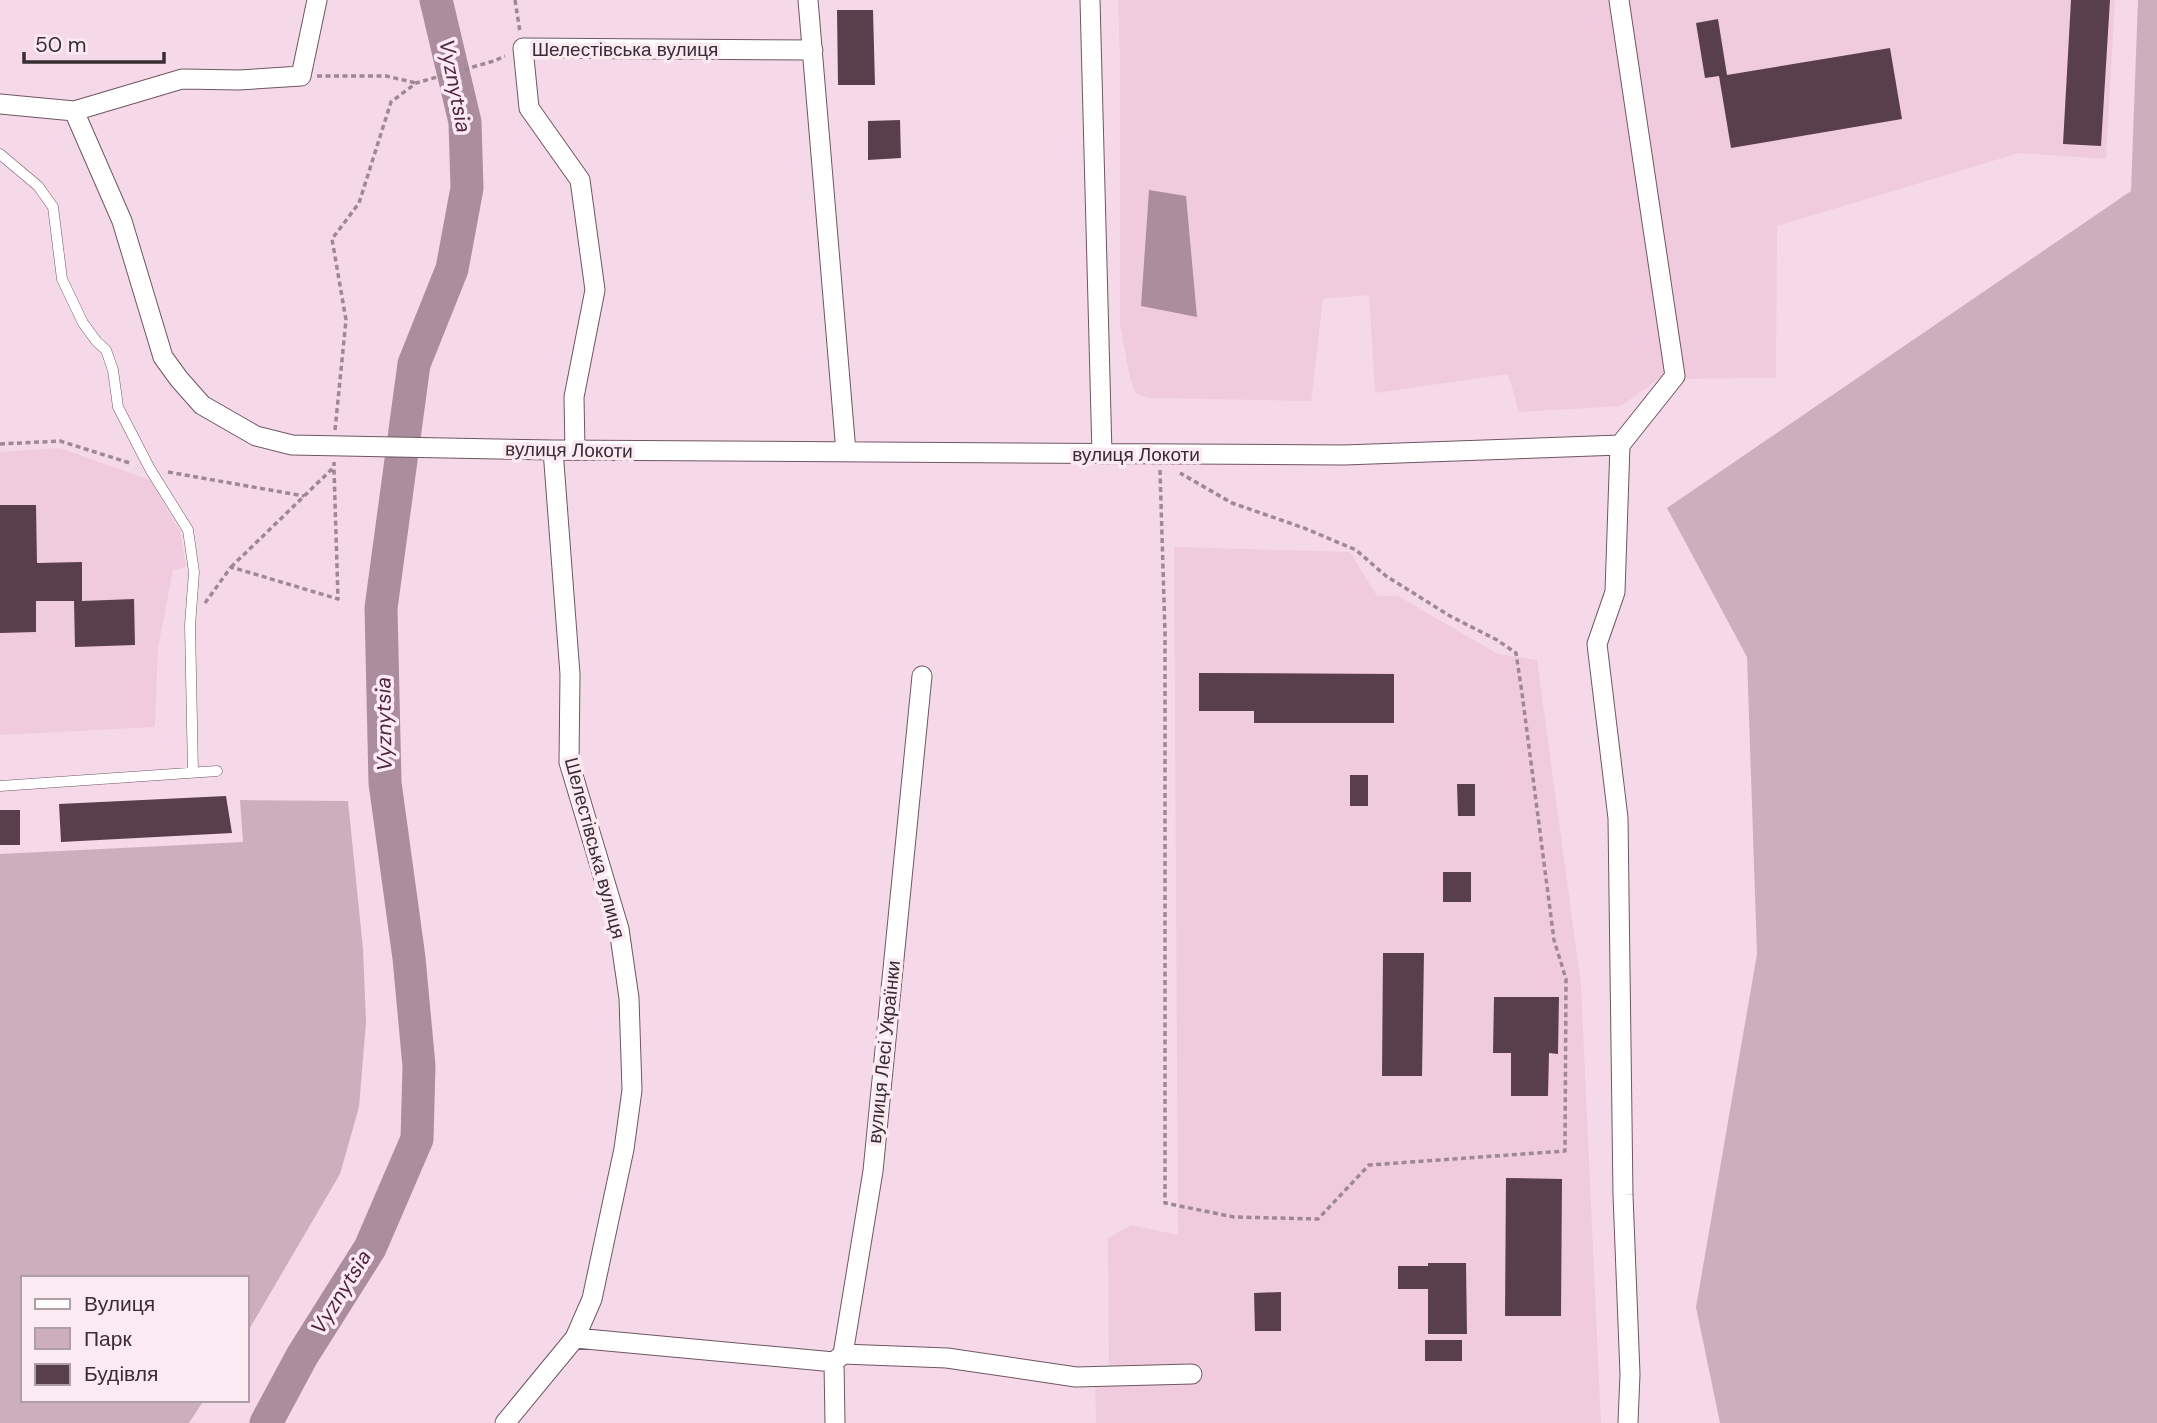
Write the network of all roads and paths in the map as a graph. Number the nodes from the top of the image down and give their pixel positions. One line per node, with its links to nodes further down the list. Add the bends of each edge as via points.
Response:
1 (317, 0): 7 (street)
2 (808, 0): 5 (street)
3 (1090, 0): 17 (street)
4 (1619, 0): 12 (street, via 1675,376)
5 (813, 50): 15 (street, Шелестівська вулиця, via 523,48 529,108 580,180 595,290 574,397); 16 (street)
6 (494, 61): 8 (path)
7 (301, 76): 8 (path, via 386,76); 10 (street, via 182,79)
8 (416, 83): 13 (path, via 391,102 359,203 332,239 346,320)
9 (0, 104): 10 (street)
10 (74, 111): 13 (street, вулиця Локоти, via 122,221 163,357 179,379 202,405 256,436 292,444)
11 (0, 154): 21 (lane, via 38,186 53,207 62,279 83,323 106,350 118,407 188,530 194,572)
12 (1620, 445): 18 (street, вулиця Локоти); 31 (street, via 1615,593 1597,644 1618,818)
13 (339, 446): 14 (street, вулиця Локоти); 19 (path)
14 (553, 450): 15 (street, вулиця Локоти); 26 (street, Шелестівська вулиця, via 570,674 569,762 619,929 629,998 632,1090 592,1300)
15 (575, 450): 16 (street, вулиця Локоти)
16 (846, 452): 17 (street, вулиця Локоти)
17 (1102, 454): 18 (street, вулиця Локоти)
18 (1160, 458): 18 (path, via 1165,634 1165,1203 1234,1217 1318,1219 1369,1165 1564,1151 1566,979 1554,940 1516,653 1386,576 1356,550 1232,503)
19 (334, 467): 20 (path); 20 (path, via 338,599)
20 (231, 566): 21 (path)
21 (190, 625): 24 (lane)
22 (922, 676): 27 (street, вулиця Лесі Українки, via 873,1171)
23 (217, 771): 24 (lane)
24 (193, 772): 25 (lane)
25 (0, 786)
26 (575, 1338): 27 (street); 29 (street, Шелестівська вулиця)
27 (838, 1358): 28 (street, via 947,1358 1076,1377); 30 (street, вулиця Лесі Українки)
28 (1192, 1374)
29 (505, 1423)
30 (835, 1423)
31 (1628, 1423)

